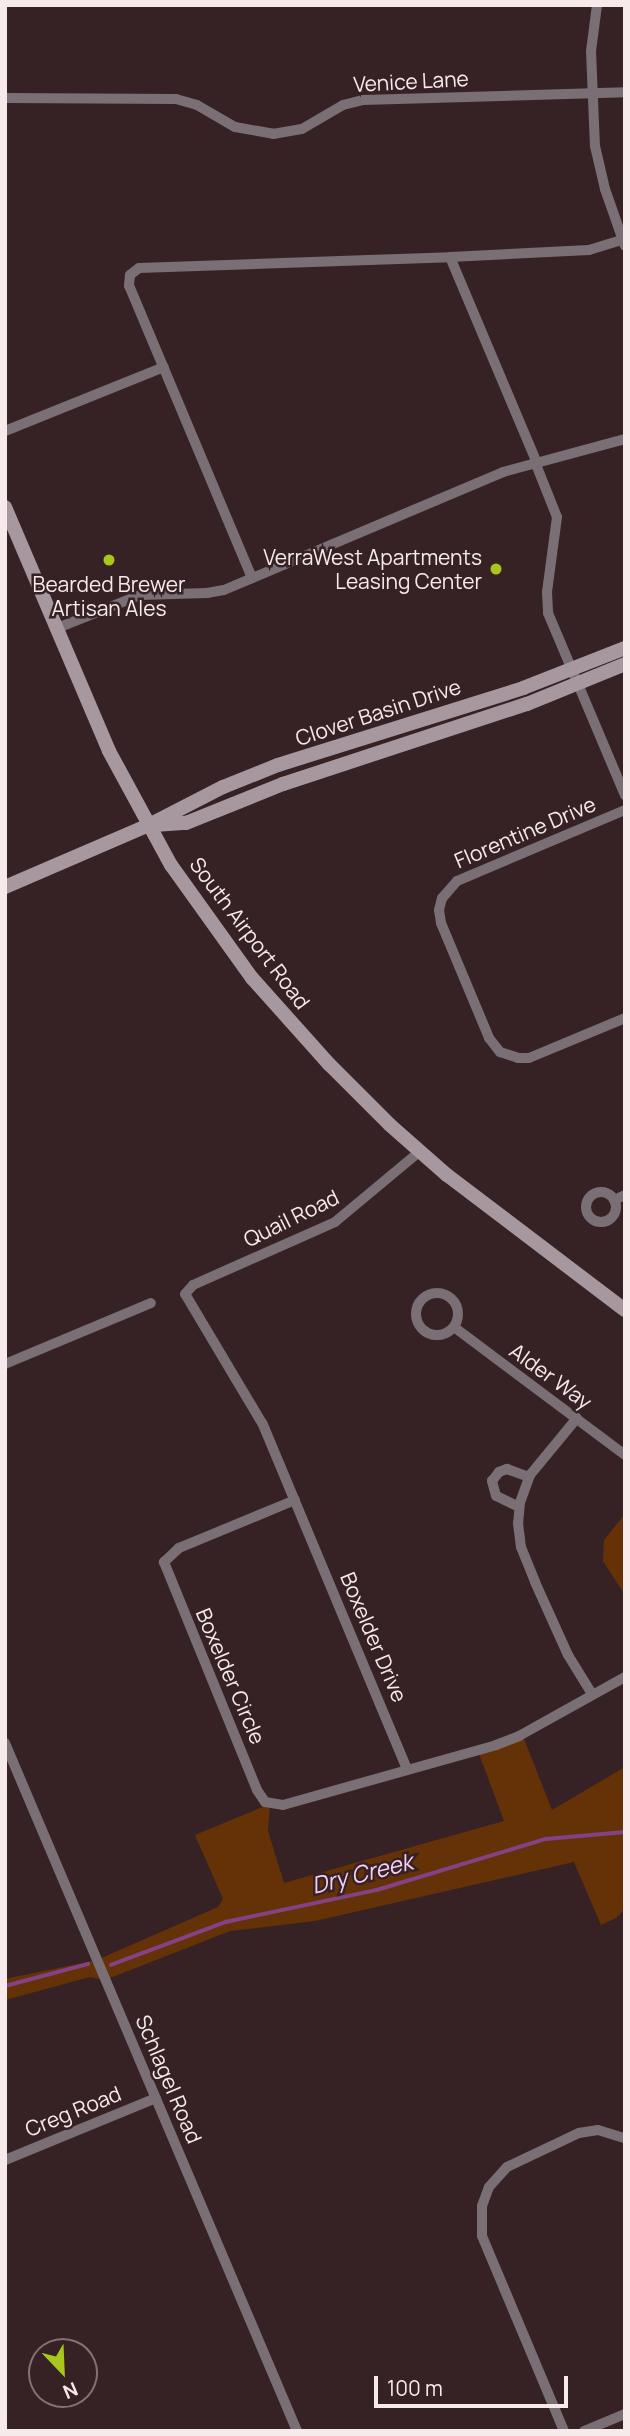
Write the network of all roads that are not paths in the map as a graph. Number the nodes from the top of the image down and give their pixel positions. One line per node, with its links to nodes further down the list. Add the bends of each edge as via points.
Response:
1 (597, 5): 3 (street)
2 (625, 92): 3 (street, Venice Lane)
3 (591, 93): 4 (street, Venice Lane, via 356,101 304,128 273,134 235,127 197,105 176,99); 5 (street, via 597,158)
4 (5, 98)
5 (624, 243): 6 (street, via 589,250)
6 (450, 257): 7 (street, via 139,268 128,281); 10 (street)
7 (164, 368): 8 (street); 12 (street)
8 (5, 431)
9 (625, 439): 10 (street)
10 (536, 461): 12 (street); 16 (street, via 557,517 548,613)
11 (5, 507): 13 (main road, South Airport Road)
12 (252, 578): 13 (street, via 214,593 140,595)
13 (55, 629): 19 (main road, South Airport Road, via 109,751)
14 (625, 648): 16 (main road, Clover Basin Drive)
15 (625, 664): 16 (main road, Clover Basin Drive)
16 (574, 678): 17 (street); 19 (main road, Clover Basin Drive, via 278,765 188,803)
17 (625, 795)
18 (625, 810): 21 (street, Florentine Drive, via 464,878 445,894 439,906 441,923 489,1038 500,1052 528,1058)
19 (149, 825): 20 (main road, Clover Basin Drive); 22 (main road, South Airport Road, via 207,918 252,978 359,1096)
20 (5, 887)
21 (625, 1018)
22 (419, 1152): 26 (main road, South Airport Road); 27 (street, Quail Road, via 335,1222 188,1288 185,1296)
23 (625, 1195): 24 (street)
24 (614, 1200)
25 (151, 1303): 29 (street)
26 (625, 1310)
27 (192, 1311): 33 (street, Boxelder Drive, via 256,1412)
28 (454, 1327): 28 (street, via 458,1310 448,1296 435,1293 420,1302 416,1315 423,1330 439,1335); 30 (street, Alder Way)
29 (5, 1364)
30 (577, 1418): 31 (street, Alder Way); 32 (street)
31 (625, 1455)
32 (529, 1477): 34 (street); 34 (street, via 507,1469 492,1481 496,1496)
33 (295, 1500): 38 (street, Boxelder Drive); 38 (street, Boxelder Circle, via 171,1553 164,1563 177,1598 264,1801 281,1805)
34 (519, 1507): 36 (street, via 519,1533 527,1564 568,1655)
35 (625, 1677): 36 (street)
36 (592, 1694): 38 (street, via 515,1738)
37 (5, 1742): 39 (street, Schlagel Road)
38 (407, 1769)
39 (156, 2098): 41 (street, Creg Road); 43 (street, Schlagel Road)
40 (625, 2138): 44 (street, via 598,2130 579,2133 507,2166 489,2187 482,2206 482,2236)
41 (5, 2160)
42 (625, 2414): 45 (street)
43 (297, 2431)
44 (564, 2431)
45 (584, 2431)

